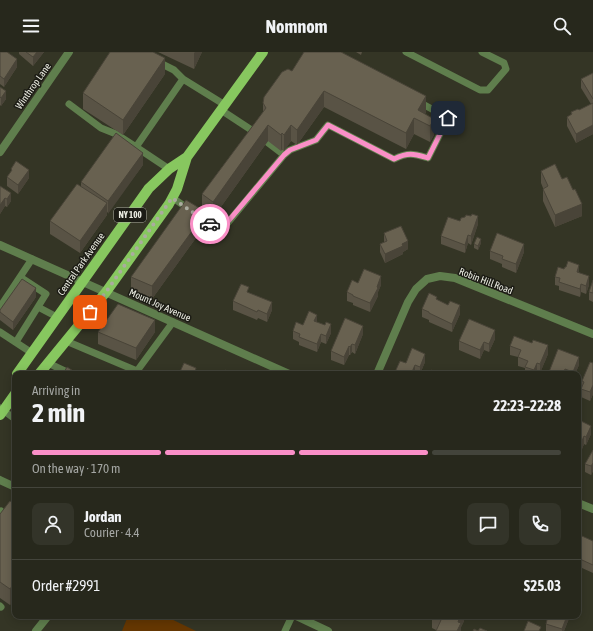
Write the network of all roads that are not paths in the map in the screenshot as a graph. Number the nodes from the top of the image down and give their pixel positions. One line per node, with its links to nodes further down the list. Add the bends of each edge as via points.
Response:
1 (69, 52): 13 (street, Winthrop Lane)
2 (263, 52): 9 (main road, Central Park Avenue / NY 100)
3 (406, 52): 4 (lane, via 480,90 488,90 506,69 504,63)
4 (482, 52)
5 (150, 58): 6 (lane, via 174,70)
6 (184, 79): 9 (lane); 12 (lane)
7 (413, 99): 14 (lane, via 448,118 428,158 410,154 394,159 328,125 316,140)
8 (69, 104): 12 (lane, via 101,128)
9 (223, 108): 10 (lane); 15 (main road, Central Park Avenue / NY 100)
10 (256, 133)
11 (267, 142): 14 (lane)
12 (136, 147): 16 (lane)
13 (0, 152)
14 (284, 155): 17 (lane, via 220,231)
15 (187, 157): 16 (main road, Central Park Avenue / NY 100); 17 (main road, Central Park Avenue / NY 100)
16 (168, 169): 21 (main road, Central Park Avenue / NY 100, via 149,188)
17 (172, 198): 22 (main road, Central Park Avenue / NY 100)
18 (0, 245): 19 (street, Mount Joy Avenue)
19 (32, 259): 20 (lane); 21 (street, Mount Joy Avenue)
20 (20, 277): 23 (lane); 24 (lane, via 46,294)
21 (82, 282): 22 (street, Mount Joy Avenue); 25 (main road, Central Park Avenue / NY 100)
22 (106, 292): 26 (street, Mount Joy Avenue); 29 (main road, Central Park Avenue / NY 100)
23 (0, 307)
24 (38, 307): 25 (lane); 30 (lane)
25 (57, 317): 31 (main road, Central Park Avenue / NY 100)
26 (173, 322): 29 (lane, via 137,371); 36 (street, Mount Joy Avenue)
27 (0, 332): 30 (lane)
28 (593, 334): 37 (street, Robin Hill Road, via 455,278 440,276 427,279 416,289)
29 (66, 341): 32 (main road, Central Park Avenue / NY 100)
30 (16, 342): 31 (lane)
31 (32, 353): 33 (main road, Central Park Avenue / NY 100)
32 (48, 363): 34 (main road, Central Park Avenue / NY 100); 35 (lane)
33 (19, 371)
34 (41, 371)
35 (65, 371)
36 (282, 371)
37 (378, 371)
38 (12, 398): 39 (main road)
39 (1, 411): 40 (lane)
40 (12, 417)
41 (0, 480): 42 (street)
42 (12, 486)
43 (581, 504): 44 (street)
44 (593, 509)
45 (46, 619): 48 (street)
46 (291, 619): 49 (lane)
47 (302, 619): 50 (street)
48 (36, 631)
49 (285, 631)
50 (328, 631)

